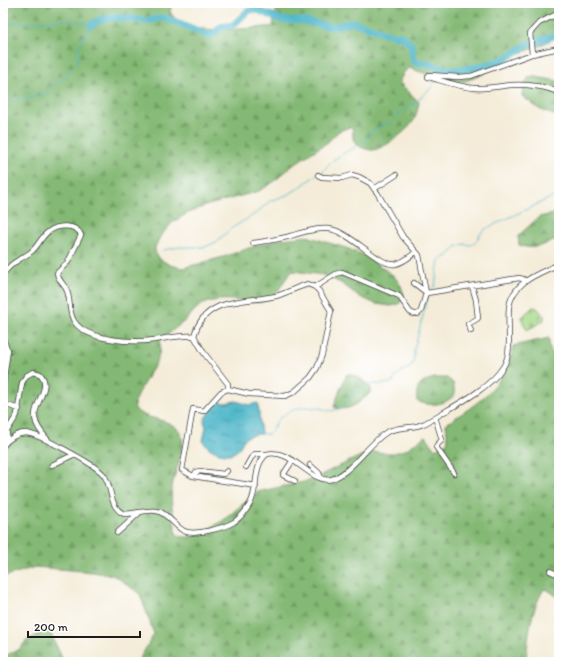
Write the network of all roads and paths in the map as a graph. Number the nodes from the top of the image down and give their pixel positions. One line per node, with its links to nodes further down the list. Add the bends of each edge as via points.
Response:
1 (559, 13): 3 (street, via 540,23 530,33)
2 (559, 48): 3 (street)
3 (532, 52): 4 (street, via 471,76 428,77 476,88 513,84 546,87)
4 (559, 93)
5 (318, 175): 7 (street, via 334,178 352,175 370,183)
6 (396, 175): 7 (street)
7 (374, 189): 9 (street)
8 (253, 243): 9 (street, via 327,229 344,235 388,264 404,261)
9 (416, 252): 16 (street, via 419,255)
10 (559, 264): 12 (street)
11 (3, 274): 20 (street, via 32,251 48,232 57,228 75,228 81,235 68,262 57,273 58,280 67,291 69,308 79,328 90,334 117,340)
12 (525, 280): 14 (street, via 519,278); 26 (street, via 514,292 509,308 508,350 499,373 478,391)
13 (414, 284): 16 (street)
14 (472, 286): 16 (street); 17 (street, via 478,318)
15 (315, 287): 16 (street, via 342,272 399,296 414,314 421,311); 20 (street, via 308,284 281,294 221,305 210,310 199,322); 23 (street, via 331,311 322,355 310,378 294,392 285,396 249,394)
16 (428, 293)
17 (468, 324): 18 (street); 19 (street)
18 (463, 326)
19 (471, 331)
20 (194, 336): 23 (street, via 228,384)
21 (3, 338): 22 (street, via 8,350)
22 (3, 384)
23 (228, 389): 37 (street, via 221,392 204,411 193,409 182,470)
24 (3, 402): 25 (street)
25 (19, 409): 27 (street, via 22,383 26,376 33,372 40,374 45,382 36,406 35,418 38,428); 28 (street)
26 (435, 417): 36 (street, via 442,440 436,447); 38 (street, via 415,427 388,432 340,475 333,479)
27 (50, 442): 28 (street, via 26,433 19,434); 30 (street)
28 (4, 444)
29 (267, 454): 31 (street, via 279,453); 34 (street, via 255,454); 40 (street, via 259,462)
30 (73, 455): 32 (street); 41 (street, via 97,468 105,476 116,507 121,512)
31 (293, 460): 38 (street); 39 (street, via 284,474)
32 (52, 465)
33 (310, 465): 38 (street)
34 (246, 467)
35 (227, 471): 37 (street, via 224,474 199,471)
36 (454, 473)
37 (194, 476): 40 (street)
38 (321, 478)
39 (295, 481)
40 (256, 486): 41 (street, via 251,502 241,516 234,522 216,528 188,533 158,511)
41 (139, 513): 42 (street)
42 (117, 533)
43 (550, 571): 44 (street)
44 (559, 575)

